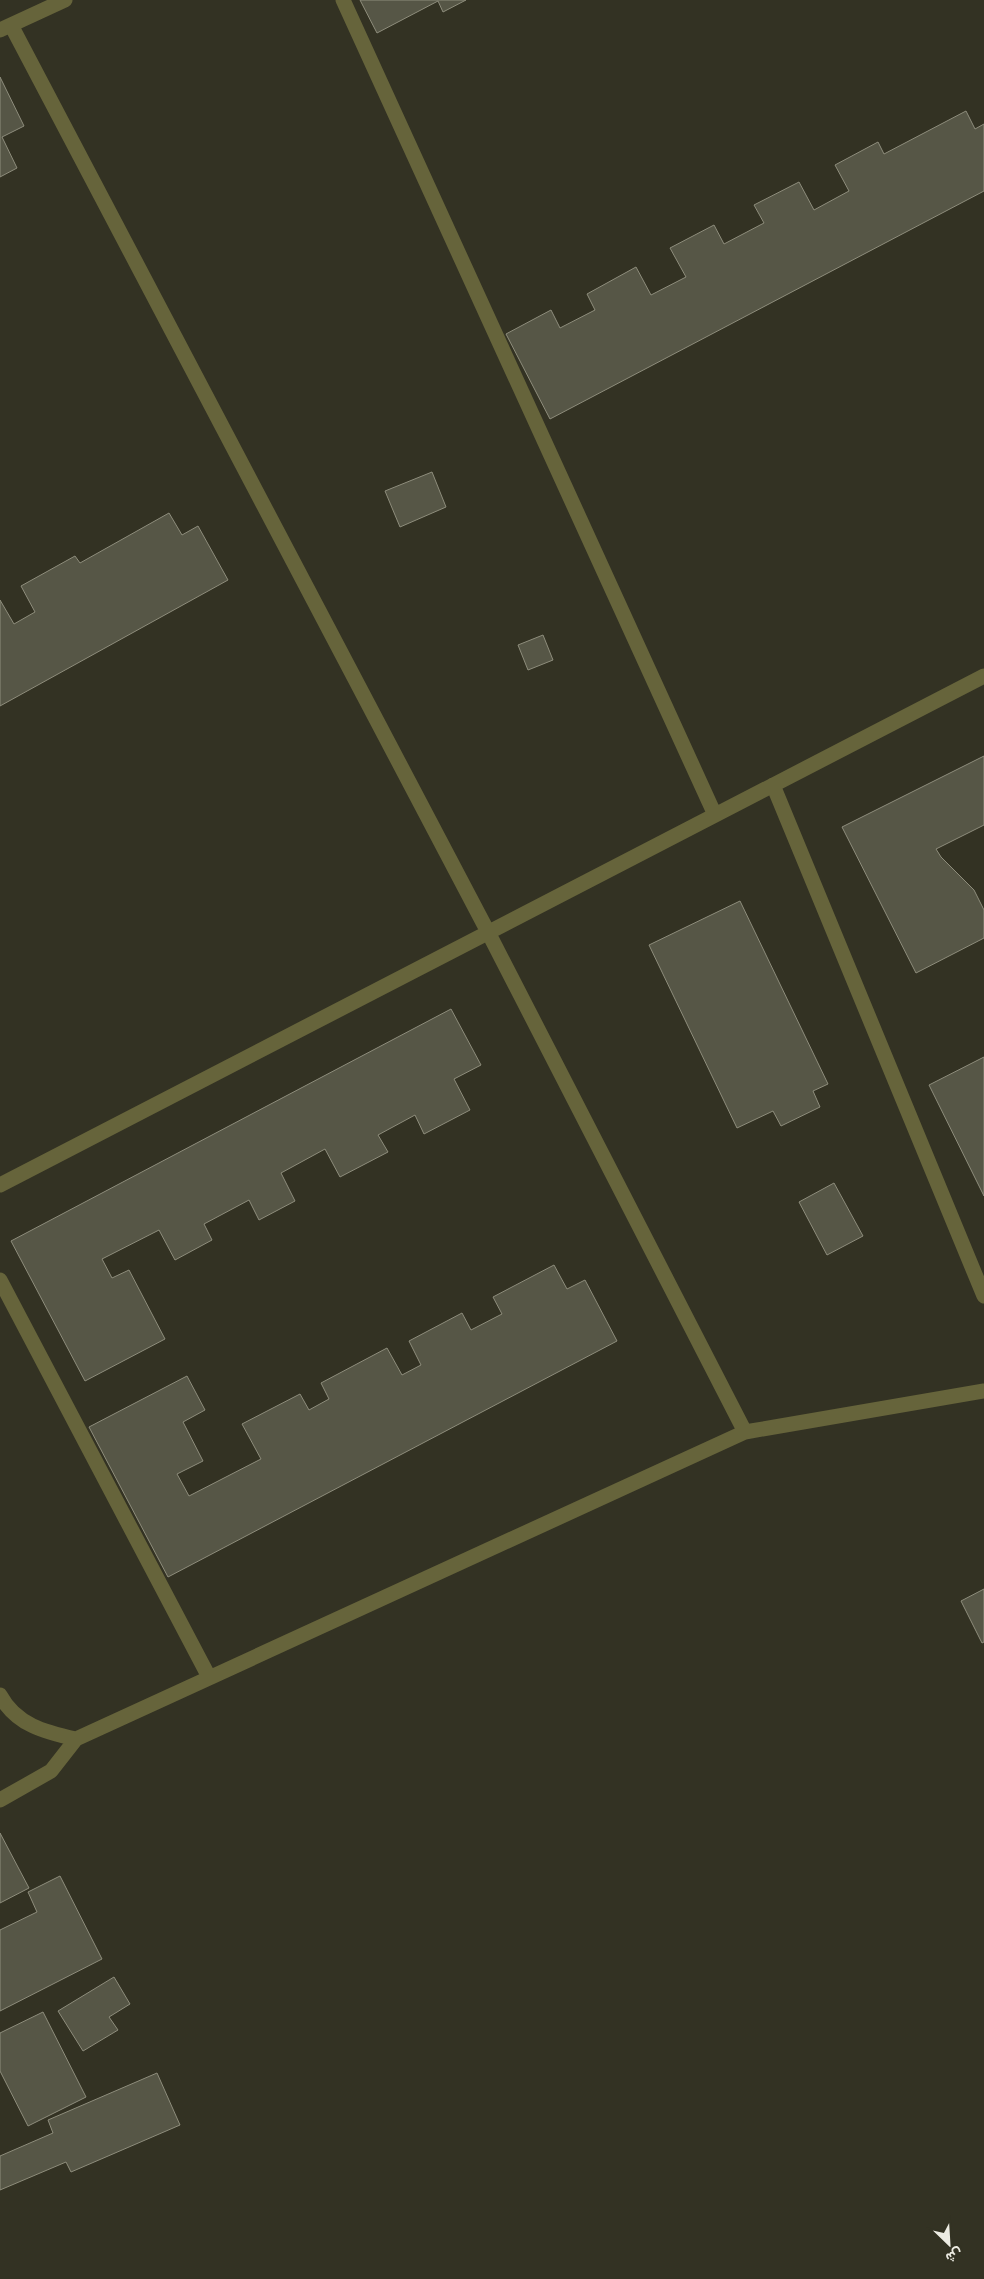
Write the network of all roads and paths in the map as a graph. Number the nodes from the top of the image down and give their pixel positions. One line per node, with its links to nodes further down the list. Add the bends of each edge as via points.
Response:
1 (65, 0): 3 (street)
2 (343, 0): 6 (street)
3 (6, 27): 7 (street)
4 (984, 676): 5 (street)
5 (773, 785): 6 (street); 10 (street)
6 (715, 814): 7 (street)
7 (488, 932): 8 (street); 12 (street)
8 (0, 1186)
9 (0, 1280): 13 (street)
10 (984, 1296)
11 (984, 1391): 12 (street)
12 (745, 1432): 13 (street)
13 (209, 1677): 15 (street)
14 (0, 1695): 15 (street, via 6,1707 38,1730)
15 (76, 1739): 16 (street, via 51,1770)
16 (0, 1800)

